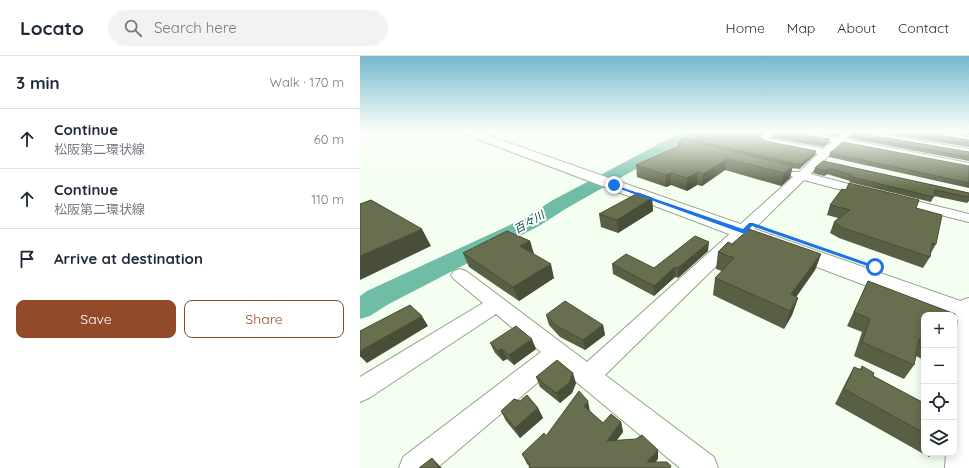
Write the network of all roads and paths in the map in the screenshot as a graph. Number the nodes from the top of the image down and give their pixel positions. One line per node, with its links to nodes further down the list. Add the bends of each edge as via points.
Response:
1 (525, 151): 12 (main road)
2 (536, 151): 12 (main road)
3 (801, 151): 6 (street)
4 (828, 151): 6 (street)
5 (892, 151): 9 (street)
6 (821, 158): 7 (street); 8 (street); 11 (street)
7 (838, 159)
8 (798, 163)
9 (969, 166)
10 (782, 171): 11 (street)
11 (803, 176): 13 (street); 14 (street)
12 (608, 179): 14 (main road)
13 (969, 218)
14 (748, 228): 17 (main road); 19 (street)
15 (460, 275): 16 (street)
16 (497, 304): 18 (street); 20 (street)
17 (969, 308): 23 (street)
18 (557, 352): 19 (street); 21 (street)
19 (587, 377): 22 (street)
20 (360, 390)
21 (414, 468)
22 (703, 468)
23 (960, 468)

